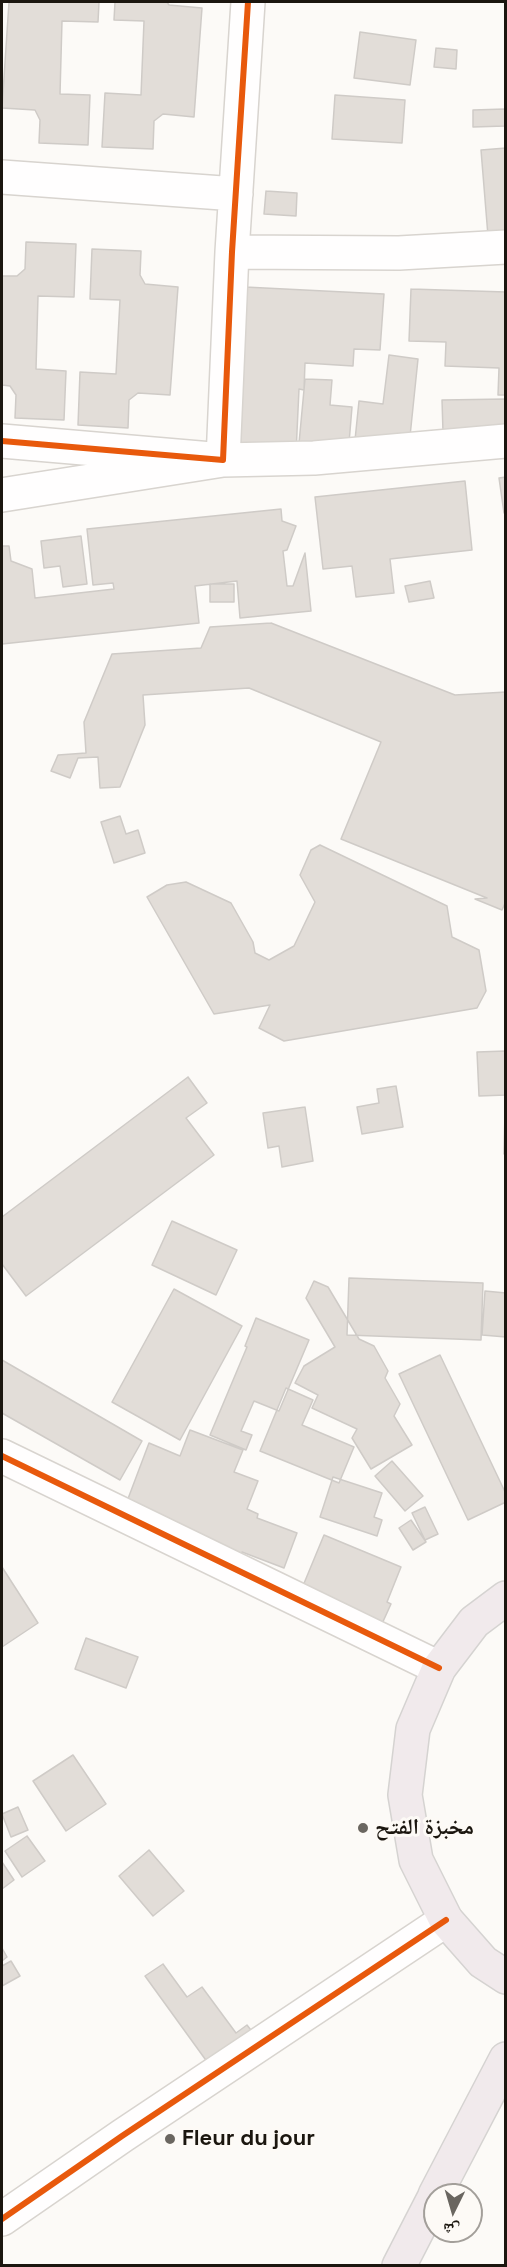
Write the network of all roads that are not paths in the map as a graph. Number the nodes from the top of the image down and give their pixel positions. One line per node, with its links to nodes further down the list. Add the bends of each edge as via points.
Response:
1 (248, 2): 3 (street)
2 (2, 177): 3 (street)
3 (236, 194): 5 (street)
4 (506, 248): 5 (street, via 399,253)
5 (232, 252): 8 (street)
6 (2, 441): 8 (street)
7 (506, 441): 8 (street, via 314,458)
8 (224, 460): 9 (street)
9 (2, 495)
10 (2, 1456): 12 (street)
11 (506, 1598): 12 (main road, via 474,1622)
12 (439, 1668): 13 (main road, via 412,1729 405,1795 416,1860)
13 (446, 1920): 14 (main road, via 483,1962); 18 (street)
14 (506, 1977)
15 (506, 2059): 16 (main road)
16 (441, 2183)
17 (423, 2218): 19 (main road)
18 (2, 2219)
19 (399, 2265)

